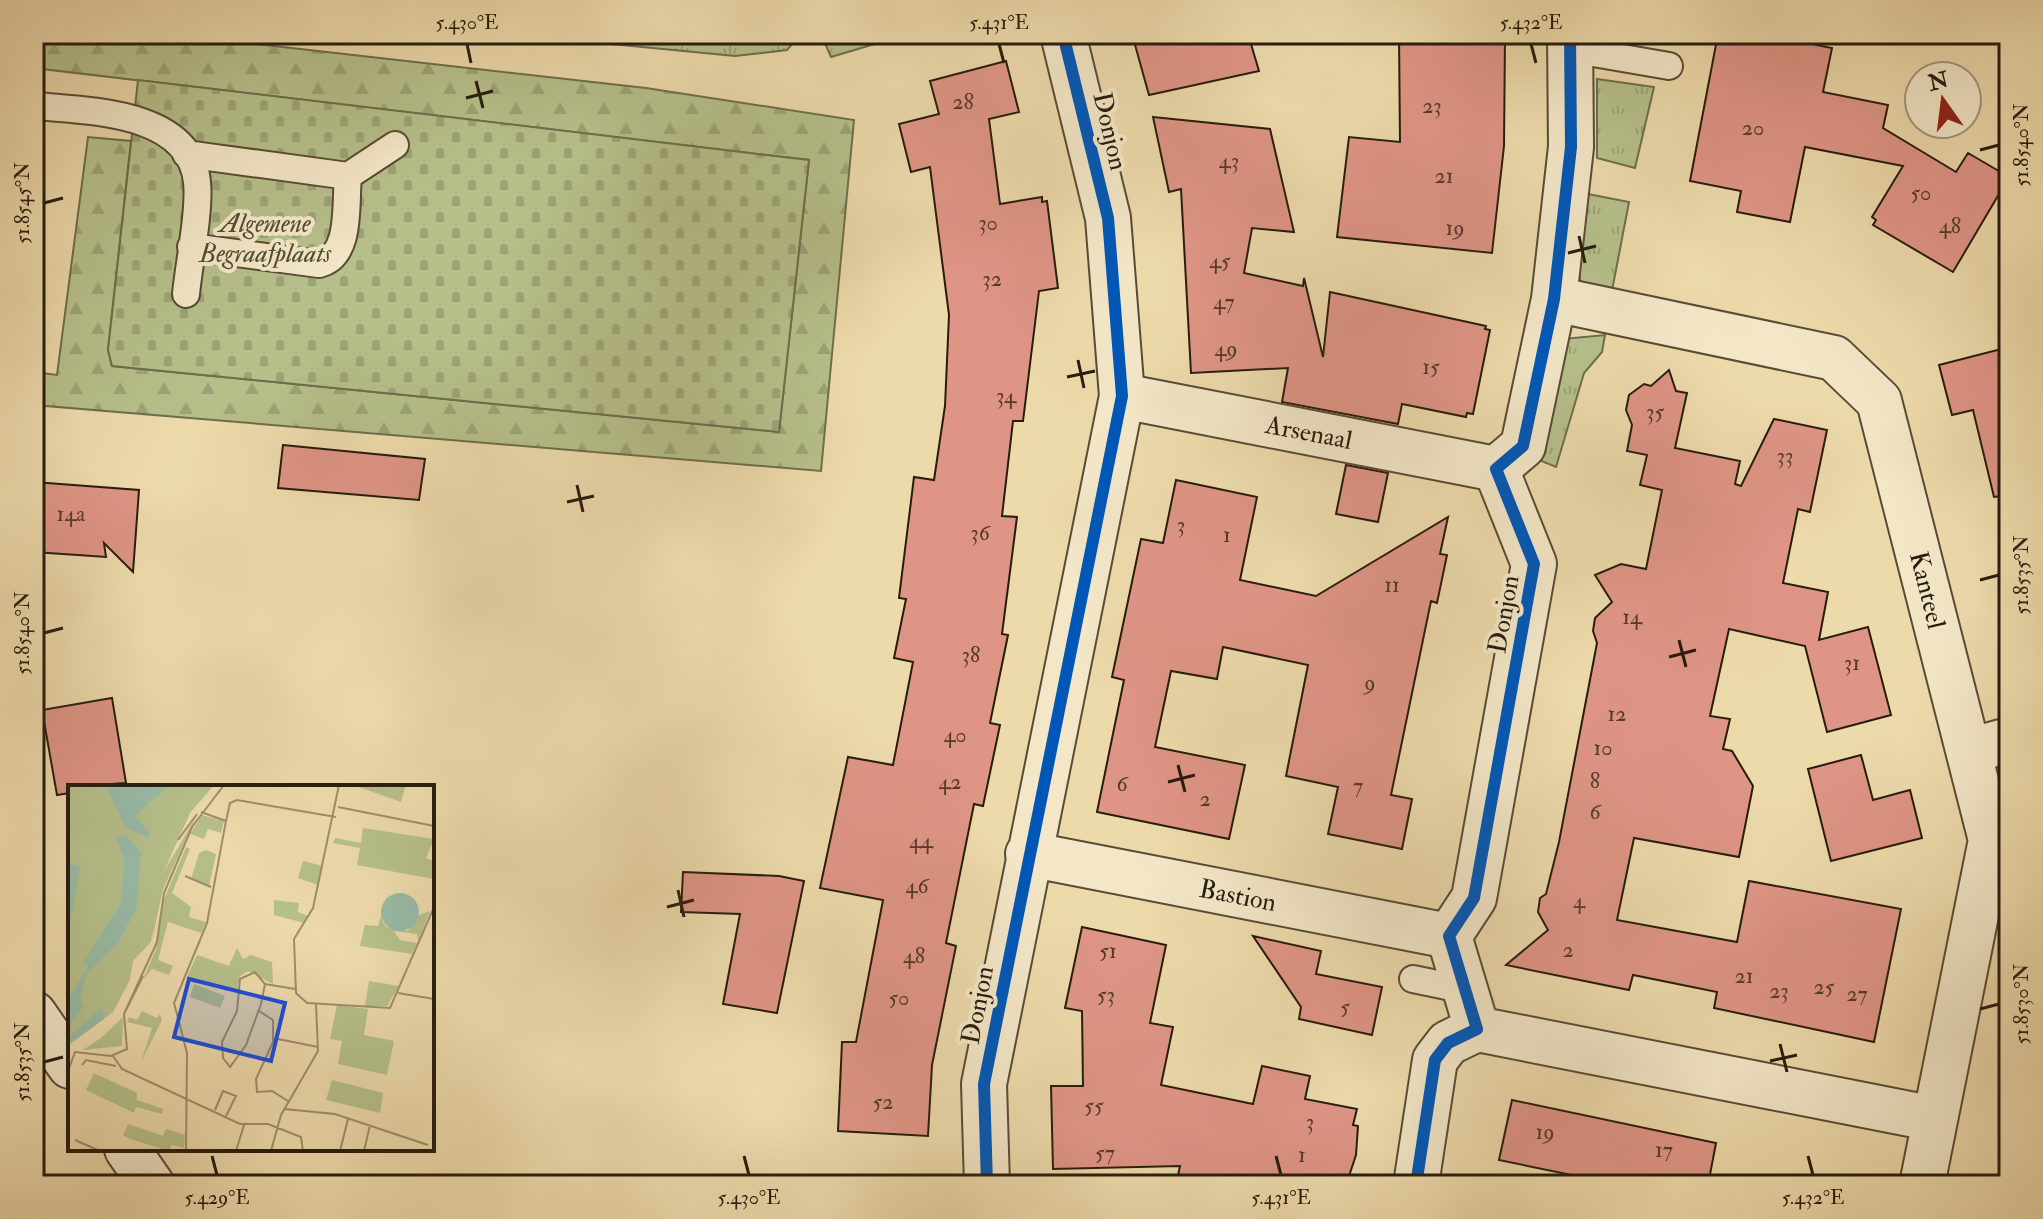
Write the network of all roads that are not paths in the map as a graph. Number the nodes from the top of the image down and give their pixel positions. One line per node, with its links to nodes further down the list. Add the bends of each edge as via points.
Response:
1 (1063, 34): 11 (street, Donjon, via 1108,218)
2 (1570, 42): 3 (lane); 10 (street, via 1571,147)
3 (1669, 66)
4 (35, 112): 6 (lane, via 125,115 161,129)
5 (395, 145): 7 (lane)
6 (186, 154): 7 (lane); 8 (lane, via 198,181)
7 (348, 176): 8 (lane, via 341,251 331,261 319,264)
8 (191, 247): 9 (lane)
9 (186, 294)
10 (1554, 299): 12 (street, via 1523,446); 13 (street, Kanteel, via 1834,358 1879,401)
11 (1122, 396): 12 (street, Arsenaal); 14 (street, Donjon)
12 (1496, 469): 15 (street, Donjon, via 1534,564 1474,898)
13 (1989, 745): 20 (street, Kanteel, via 1991,840)
14 (1028, 854): 15 (street, Bastion); 23 (street, Donjon, via 984,1084)
15 (1449, 936): 17 (street)
16 (1413, 979): 17 (lane)
17 (1472, 1010): 20 (street); 24 (street, via 1435,1060)
18 (34, 1014): 19 (street)
19 (68, 1063)
20 (1935, 1119): 25 (street, Kanteel)
21 (128, 1151): 22 (street)
22 (152, 1185)
23 (987, 1185)
24 (1416, 1185)
25 (1922, 1185)

